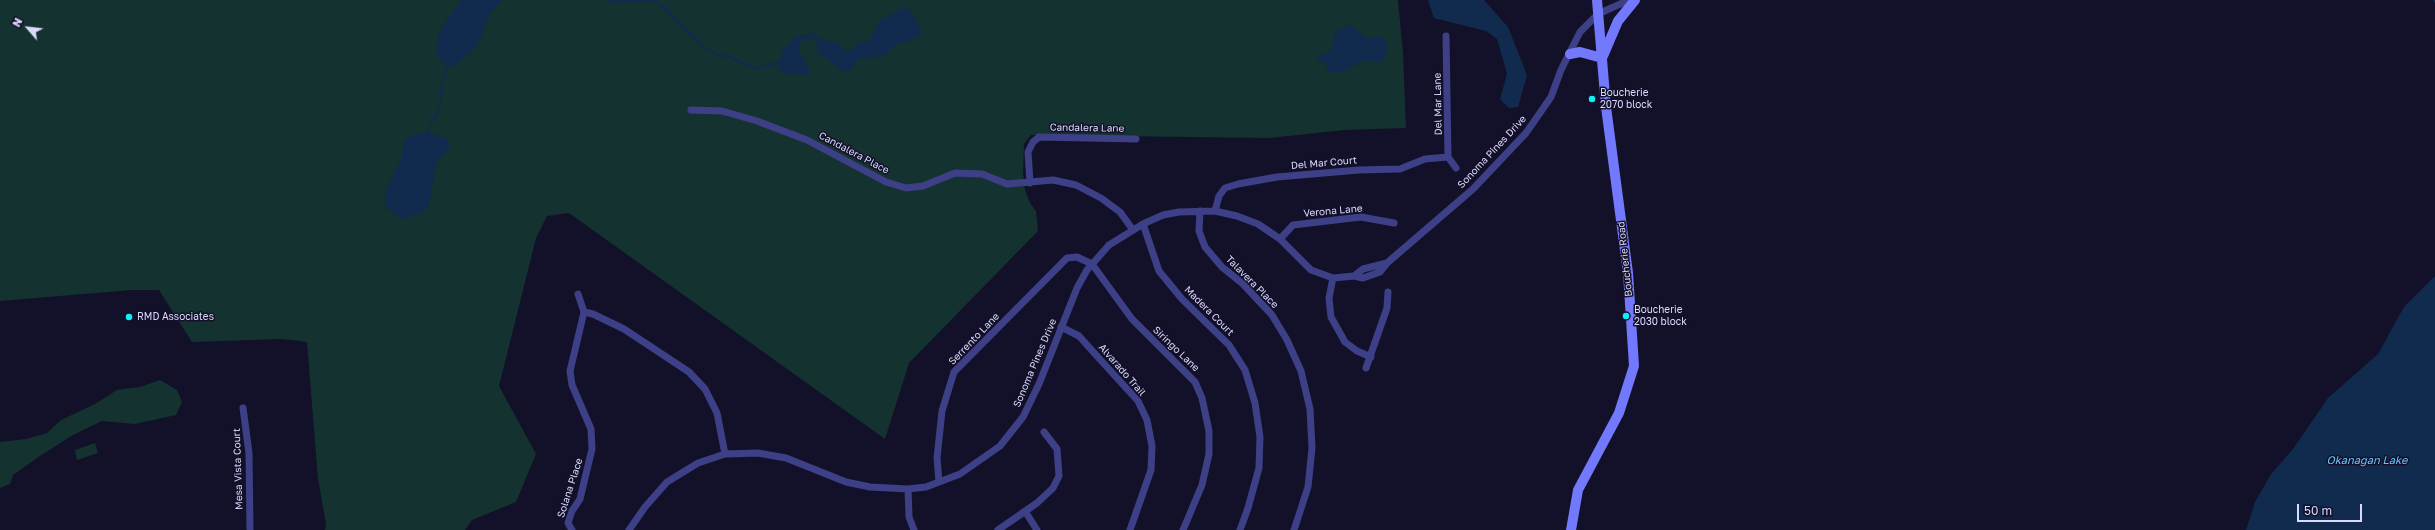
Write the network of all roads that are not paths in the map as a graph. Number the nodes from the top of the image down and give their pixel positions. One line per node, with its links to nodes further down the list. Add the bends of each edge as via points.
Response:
1 (1597, 0): 4 (main road, Boucherie Road)
2 (1629, 0): 4 (street)
3 (1635, 0): 7 (main road, via 1618,21)
4 (1598, 14): 6 (street, Sonoma Pines Drive, via 1580,32); 7 (main road, Boucherie Road)
5 (1446, 36): 10 (street, Del Mar Lane)
6 (1570, 54): 7 (main road, via 1580,52); 20 (street, Sonoma Pines Drive, via 1551,97 1526,133 1472,189 1380,272 1363,278)
7 (1602, 58): 43 (main road, Boucherie Road, via 1606,108 1628,273 1634,366 1618,413 1578,490)
8 (691, 110): 12 (street, Candalera Place, via 722,111 758,121 807,140 853,162 886,182 906,188 923,186 955,173 982,174 1007,184)
9 (1136, 139): 12 (street, Candalera Lane, via 1039,137 1028,152)
10 (1448, 157): 11 (street); 14 (street, Del Mar Court, via 1425,159 1400,170 1359,170 1277,177 1238,184 1225,188 1219,196)
11 (1456, 168)
12 (1030, 183): 17 (street, Candalera Place, via 1053,180 1076,185 1120,212)
13 (1200, 211): 14 (street, Sonoma Pines Drive); 16 (street, Sonoma Pines Drive, via 1163,215); 42 (street, Talavera Place, via 1199,232 1205,247 1272,315 1301,371 1310,409 1312,448 1308,487)
14 (1215, 211): 18 (street, Sonoma Pines Drive, via 1258,224)
15 (1394, 223): 18 (street, Verona Lane, via 1361,217 1293,225)
16 (1143, 224): 17 (street, Sonoma Pines Drive); 41 (street, Madera Court, via 1160,271 1182,299 1230,345 1245,370 1255,403 1260,437 1259,468)
17 (1133, 230): 19 (street, Sonoma Pines Drive, via 1109,245)
18 (1280, 239): 20 (street, Sonoma Pines Drive, via 1310,270)
19 (1092, 264): 24 (street, Sonoma Pines Drive, via 1077,288); 30 (street, Serrento Lane, via 1077,257 1067,258 954,372 942,411 937,458); 40 (street, Siringo Lane, via 1132,319 1195,382 1202,398 1209,431 1209,454 1202,484)
20 (1333, 278): 25 (street, via 1329,298 1331,317 1345,342 1356,351)
21 (1388, 292): 25 (street, via 1387,308)
22 (578, 294): 23 (street)
23 (584, 312): 29 (street, via 624,329 689,372 705,389 717,412); 34 (street, Solana Place, via 570,370 572,385 591,429 592,449 580,499 568,523)
24 (1061, 327): 30 (street, Sonoma Pines Drive, via 1023,417 990,455 960,474); 39 (street, Alvarado Trail, via 1079,336 1138,401 1147,420 1152,446 1151,470)
25 (1371, 357): 26 (street)
26 (1366, 368)
27 (243, 408): 33 (street, Mesa Vista Court, via 250,453)
28 (1044, 432): 32 (street, via 1057,449 1059,476 1053,488)
29 (725, 454): 31 (street, Sonoma Pines Drive, via 766,454 786,458 846,482 870,487); 35 (street, Sonoma Pines Drive, via 694,465 667,482)
30 (939, 482): 31 (street, Sonoma Pines Drive)
31 (908, 489): 36 (street, via 909,517)
32 (1025, 511): 37 (street); 38 (street)
33 (250, 530)
34 (572, 530)
35 (629, 530)
36 (914, 530)
37 (998, 530)
38 (1037, 530)
39 (1130, 530)
40 (1183, 530)
41 (1240, 530)
42 (1294, 530)
43 (1571, 530)

